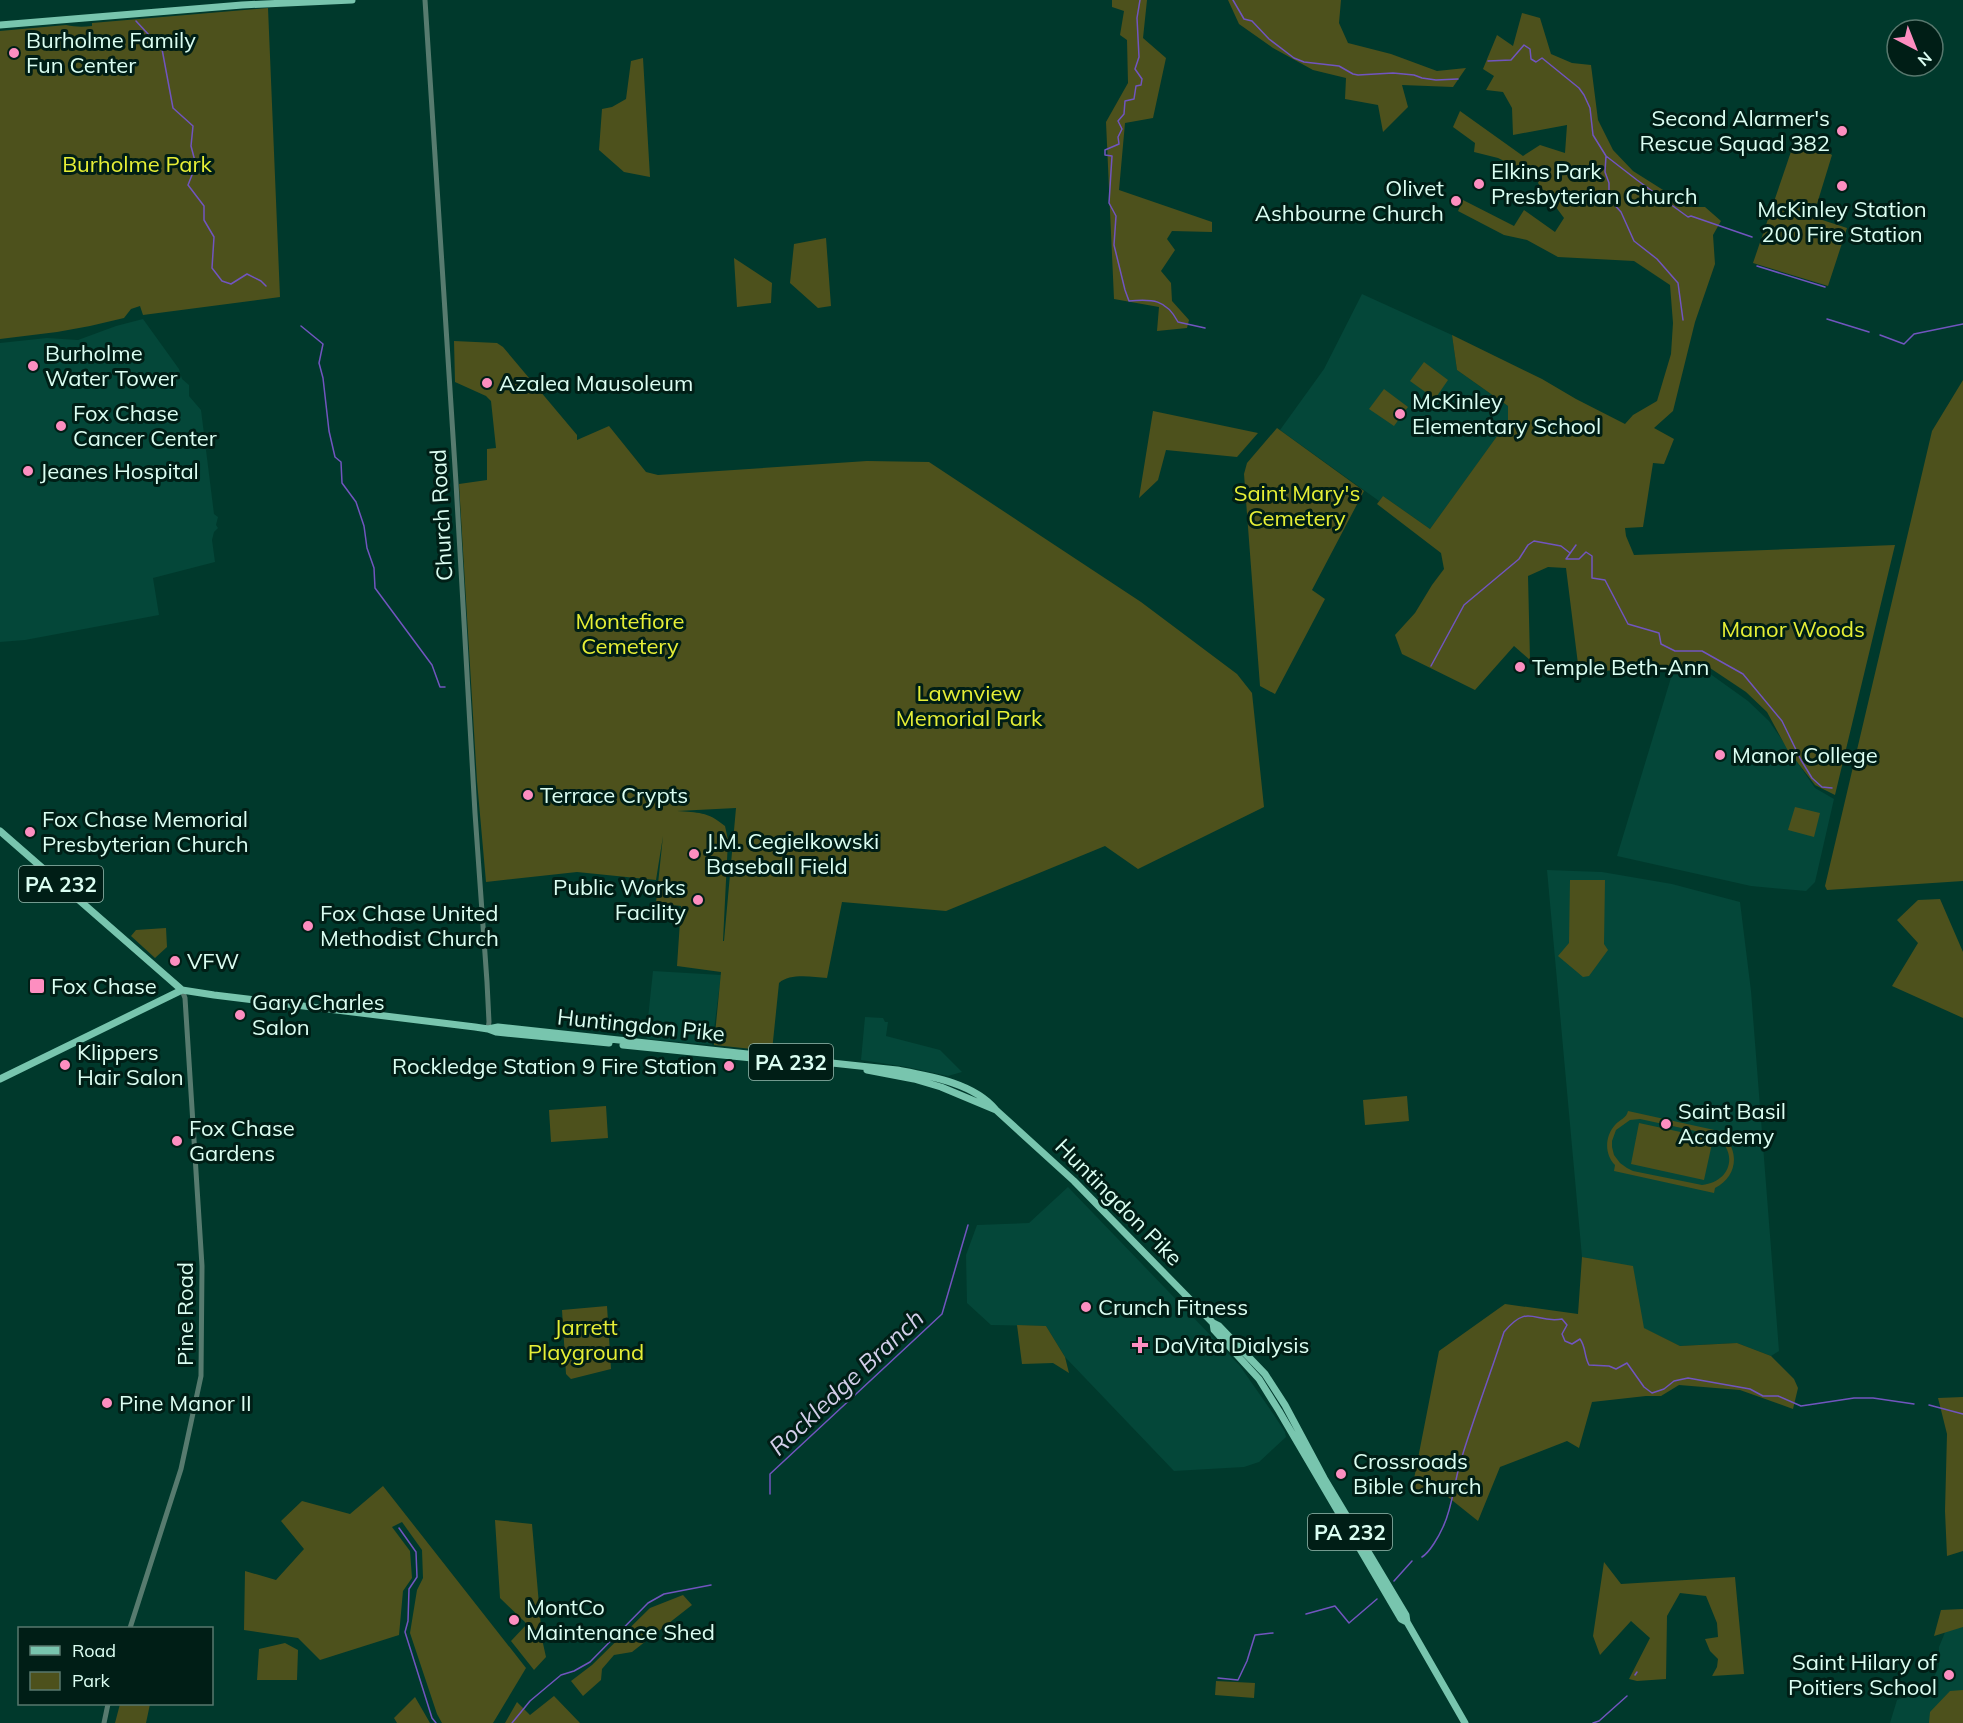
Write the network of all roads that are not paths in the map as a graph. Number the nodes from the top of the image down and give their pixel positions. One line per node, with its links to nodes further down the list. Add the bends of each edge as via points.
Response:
1 (253, 0): 4 (main road)
2 (352, 0): 4 (main road)
3 (425, 0): 8 (street, Church Road)
4 (242, 5): 5 (main road)
5 (0, 25)
6 (0, 831): 7 (main road, PA 232)
7 (182, 990): 8 (main road, Huntingdon Pike / PA 232); 9 (main road); 10 (street, Pine Road, via 201,1249 202,1361 181,1469)
8 (488, 1029): 13 (main road, Huntingdon Pike / PA 232, via 897,1070 958,1086 983,1098 1074,1181 1265,1374)
9 (0, 1079)
10 (131, 1627)
11 (108, 1705): 12 (street)
12 (104, 1723)
13 (1465, 1723)

